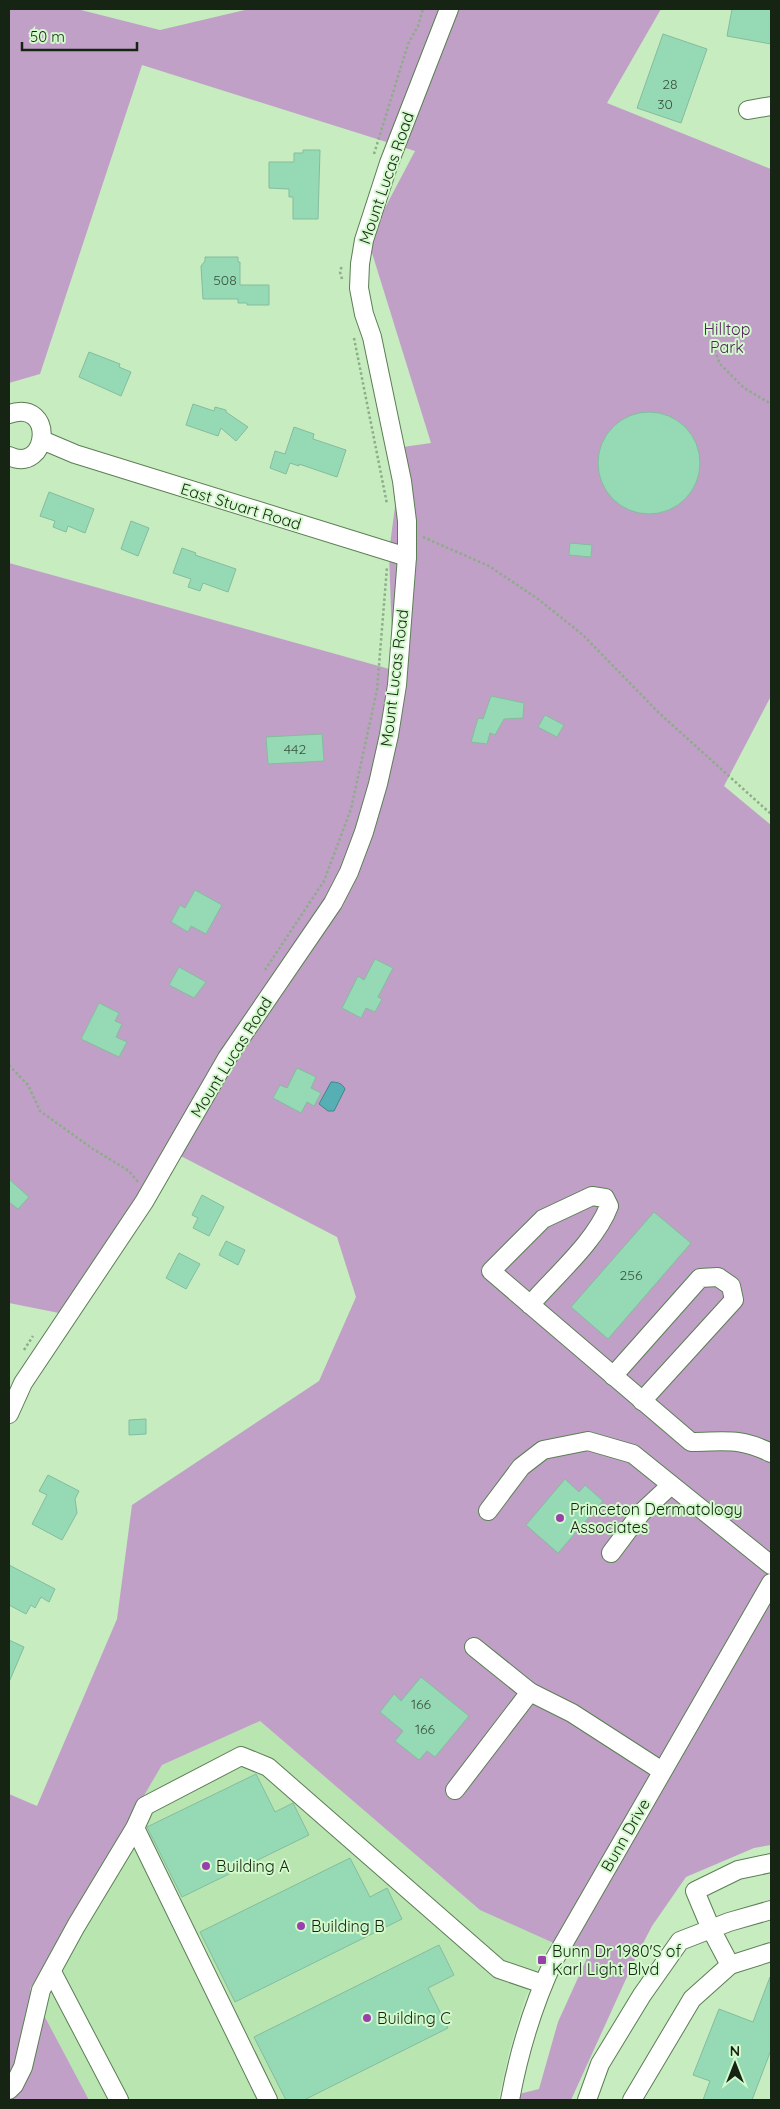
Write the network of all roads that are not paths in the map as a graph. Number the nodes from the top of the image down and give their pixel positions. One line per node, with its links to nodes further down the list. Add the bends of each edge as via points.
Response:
1 (449, 9): 7 (street, Mount Lucas Road, via 388,163 364,240 360,264 364,314 402,481)
2 (771, 106): 3 (street)
3 (748, 110)
4 (9, 414): 5 (street, via 22,412 36,419)
5 (42, 440): 6 (street, via 39,448 27,458); 7 (street, East Stuart Road, via 75,454)
6 (9, 456)
7 (407, 557): 11 (street, Mount Lucas Road, via 397,685 389,735 364,832 349,872 318,926 227,1058 144,1202 23,1383)
8 (530, 1305): 8 (street, via 491,1271 543,1219 592,1196 605,1198 609,1206 605,1217 588,1241); 9 (street)
9 (613, 1376): 10 (street); 10 (street, via 700,1278 718,1277 731,1286 734,1300)
10 (642, 1401): 12 (street, via 691,1442 734,1440 753,1444)
11 (9, 1414)
12 (771, 1453)
13 (671, 1485): 14 (street, via 633,1454 588,1441 543,1450 521,1468); 15 (street, via 642,1513); 16 (street)
14 (488, 1510)
15 (612, 1553)
16 (771, 1565)
17 (771, 1583): 20 (street, Bunn Drive)
18 (474, 1647): 19 (street)
19 (530, 1692): 20 (street, via 572,1713); 21 (street)
20 (662, 1771): 29 (street, Bunn Drive, via 570,1928)
21 (455, 1790)
22 (135, 1828): 28 (street); 29 (street, via 145,1806 241,1756 268,1767 499,1969); 32 (street)
23 (771, 1863): 25 (street, via 738,1870 695,1891)
24 (771, 1910): 25 (street)
25 (711, 1929): 27 (street); 34 (street, via 680,1941 600,2064)
26 (771, 1952): 27 (street)
27 (730, 1965): 35 (street, via 692,1999)
28 (52, 1972): 30 (street, via 41,1990 23,2067); 31 (street)
29 (543, 1984): 33 (street, Bunn Drive, via 524,2037)
30 (9, 2090)
31 (119, 2100)
32 (268, 2100)
33 (510, 2100)
34 (587, 2100)
35 (632, 2100)

